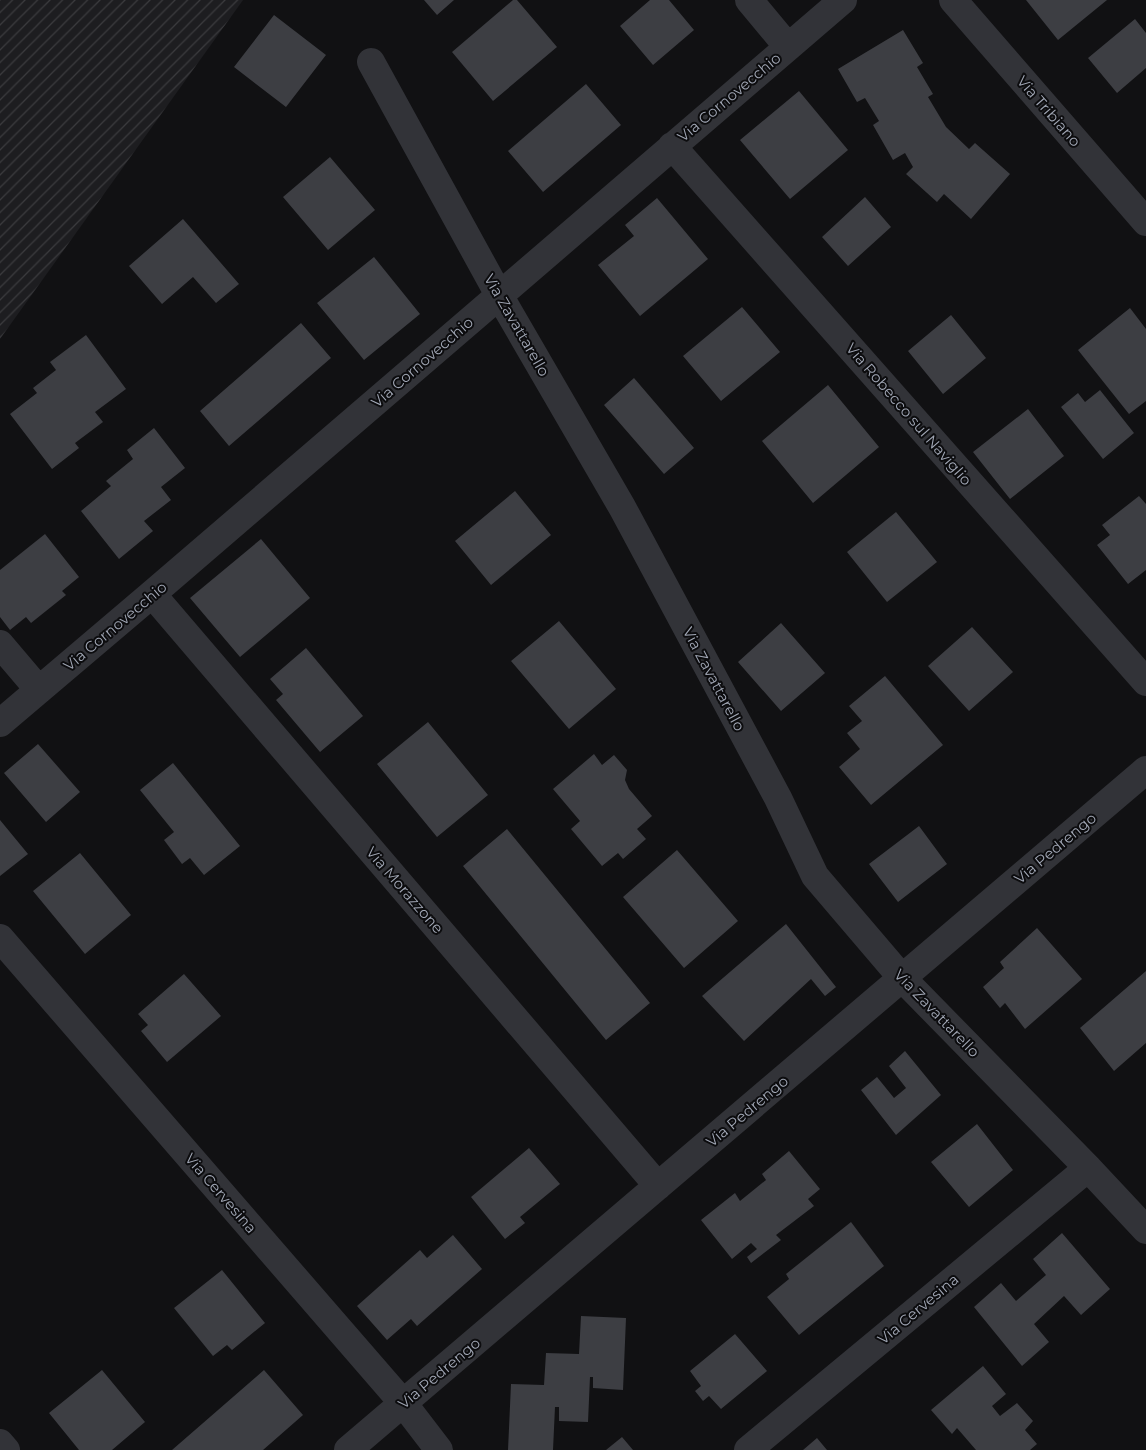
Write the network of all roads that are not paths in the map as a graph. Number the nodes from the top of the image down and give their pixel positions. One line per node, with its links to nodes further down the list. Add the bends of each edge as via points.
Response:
1 (749, 0): 4 (street)
2 (843, 0): 4 (street, Via Cornovecchio)
3 (953, 0): 7 (street, Via Tribiano)
4 (788, 47): 6 (street, Via Cornovecchio)
5 (371, 62): 8 (street, Via Zavattarello)
6 (672, 146): 8 (street, Via Cornovecchio); 11 (street, Via Robecco sul Naviglio)
7 (1146, 222)
8 (499, 295): 9 (street, Via Cornovecchio); 16 (street, Via Zavattarello, via 622,508 778,798 814,876)
9 (152, 594): 12 (street, Via Cornovecchio); 18 (street, Via Morazzone)
10 (0, 644): 12 (street)
11 (1146, 682)
12 (39, 690): 13 (street, Via Cornovecchio)
13 (0, 723)
14 (1146, 770): 16 (street, Via Pedrengo)
15 (0, 938): 20 (street, Via Cervesina)
16 (902, 978): 17 (street, Via Zavattarello); 18 (street, Via Pedrengo)
17 (1088, 1168): 19 (street, Via Zavattarello); 25 (street, Via Cervesina)
18 (658, 1186): 20 (street, Via Pedrengo)
19 (1146, 1230)
20 (403, 1403): 23 (street, Via Pedrengo); 24 (street, Via Cervesina)
21 (0, 1443): 22 (street)
22 (6, 1450)
23 (348, 1450)
24 (439, 1450)
25 (748, 1450)

